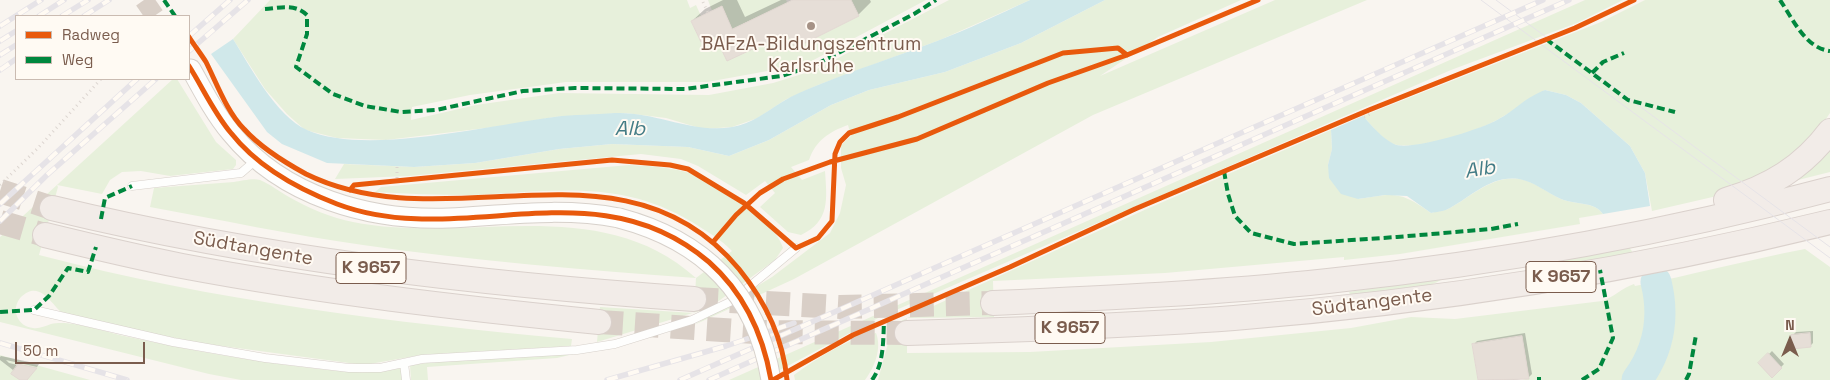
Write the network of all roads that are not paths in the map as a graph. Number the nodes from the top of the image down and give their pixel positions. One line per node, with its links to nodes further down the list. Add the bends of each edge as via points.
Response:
1 (191, 69): 3 (street, via 231,134)
2 (1830, 131): 8 (highway, via 1818,148 1775,182 1724,201)
3 (257, 159): 4 (lane, via 241,173); 20 (street, bridge, via 306,190 338,204 384,215 417,218 556,211 619,218 665,233 698,252 738,294 757,328)
4 (132, 186)
5 (1830, 190): 8 (highway, Südtangente / K 9657)
6 (52, 208): 13 (highway, Südtangente / K 9657, via 200,240 350,265 538,287)
7 (1830, 222): 10 (highway, Südtangente / K 9657)
8 (1678, 224): 14 (highway, Südtangente / K 9657, via 1458,264 1330,281 1135,297)
9 (44, 235): 16 (highway, Südtangente / K 9657, via 179,266 314,288 464,309)
10 (1777, 235): 11 (highway); 17 (highway, Südtangente / K 9657, via 1580,274 1342,308 1052,329)
11 (1830, 238)
12 (796, 248): 18 (lane, via 732,301 692,320 615,344 577,350 436,358)
13 (694, 299)
14 (993, 304)
15 (34, 310): 18 (lane, via 173,342 265,358 364,370)
16 (599, 322)
17 (907, 333)
18 (404, 363): 19 (lane)
19 (406, 380)
20 (771, 380)

